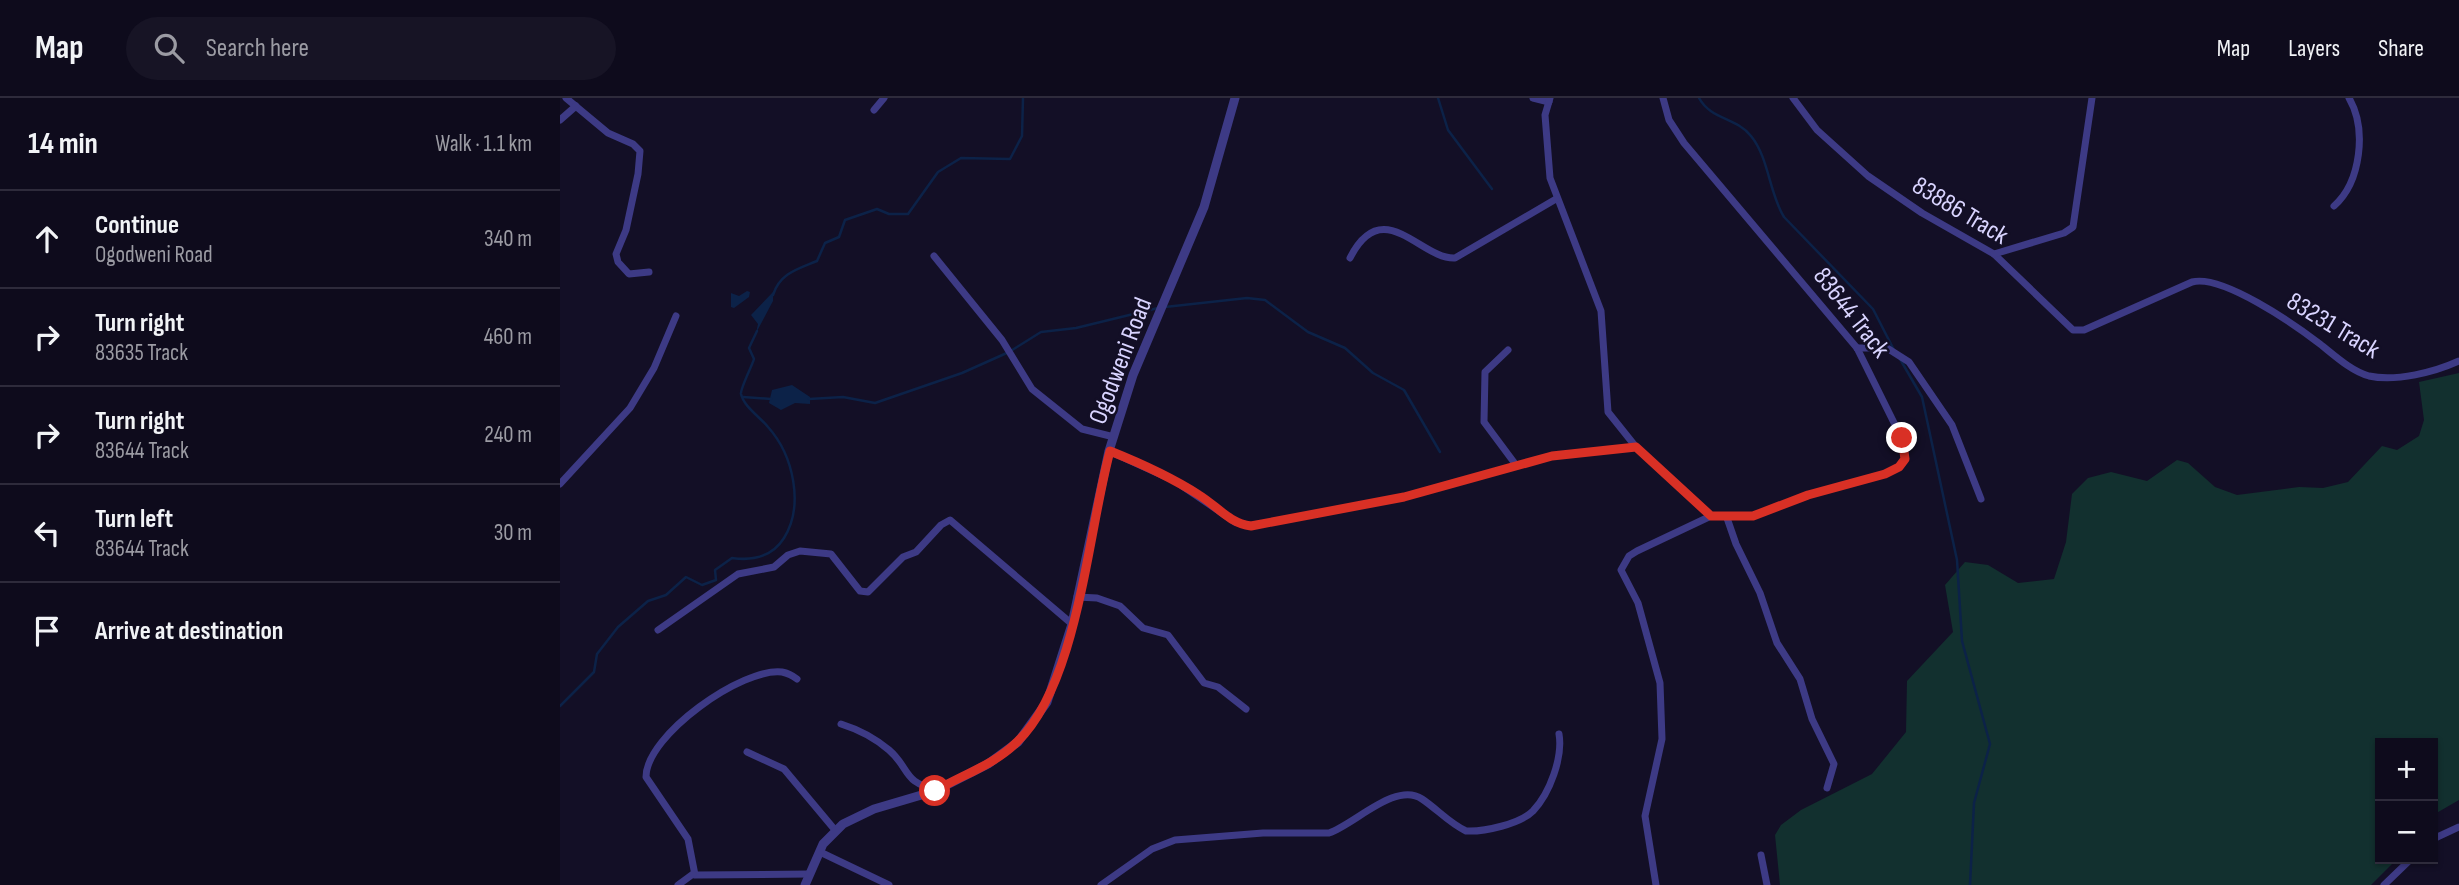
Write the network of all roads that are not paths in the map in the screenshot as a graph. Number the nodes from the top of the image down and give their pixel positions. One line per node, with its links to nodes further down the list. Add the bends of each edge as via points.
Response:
1 (566, 98): 10 (street)
2 (884, 98): 11 (street)
3 (1235, 98): 24 (street, Ogodweni Road, via 1204,207 1143,349)
4 (1533, 98): 9 (street)
5 (1663, 98): 21 (street, 83644 Track, via 1669,120 1684,143)
6 (1793, 98): 15 (street, 83886 Track, via 1817,130 1868,176)
7 (2092, 98): 15 (street, via 2073,227)
8 (2349, 98): 14 (street, via 2358,119 2356,157 2349,189)
9 (1550, 100): 13 (street, via 1546,130)
10 (576, 106): 12 (street); 18 (street, via 640,152 626,230 616,254 629,274)
11 (873, 110)
12 (560, 120)
13 (1556, 199): 17 (street, via 1455,258 1446,258 1405,234 1383,231 1367,237); 25 (street, via 1601,311 1608,412)
14 (2334, 206)
15 (1994, 254): 19 (street, 83886 Track, via 2073,330 2084,330)
16 (934, 256): 24 (street, via 1002,341 1032,389 1082,429)
17 (1350, 258)
18 (649, 272)
19 (2192, 282): 23 (street, 83231 Track, via 2209,280 2229,287 2368,376 2394,377)
20 (676, 316): 28 (street, via 654,368 630,408)
21 (1857, 348): 29 (street, via 1894,349 1909,362 1952,425); 31 (street, 83644 Track, via 1905,445 1902,463 1885,474 1753,516)
22 (1508, 350): 27 (street, via 1485,372 1482,415)
23 (2459, 361)
24 (1114, 437): 26 (street, Ogodweni Road)
25 (1636, 447): 27 (street, via 1552,456); 30 (street)
26 (1110, 451): 27 (street, via 1153,469 1235,522 1251,526 1404,497); 32 (street, Ogodweni Road)
27 (1516, 465)
28 (560, 484)
29 (1982, 499)
30 (1711, 516): 31 (street, 83644 Track); 54 (street, via 1637,551 1621,567 1638,603 1660,683 1662,739 1645,816)
31 (1727, 518): 40 (street, via 1777,643 1800,679 1812,719 1834,764)
32 (1077, 597): 33 (street, Ogodweni Road); 36 (street, via 1123,607 1143,628 1168,635 1205,683 1218,687)
33 (1072, 624): 34 (street, via 950,520 868,592 860,591 831,554 800,551 774,567 733,577); 41 (street, Ogodweni Road, via 1047,702 1027,732 988,764)
34 (658, 630)
35 (797, 678): 48 (street, via 782,672 765,674 712,698 681,719 653,753 646,777 688,839)
36 (1246, 709)
37 (841, 724): 41 (street, via 890,750 909,778)
38 (1559, 734): 53 (street, via 1560,756 1538,804 1508,824 1466,831 1422,799 1401,794 1329,833 1251,834 1165,843)
39 (747, 752): 43 (street, via 784,769)
40 (1827, 788)
41 (938, 789): 43 (street, Ogodweni Road, via 855,817)
42 (2459, 827): 44 (street)
43 (835, 830): 45 (street, Ogodweni Road)
44 (2438, 837)
45 (820, 852): 49 (street, Ogodweni Road); 52 (street)
46 (1761, 855): 55 (street)
47 (2406, 864): 56 (street)
48 (693, 874): 49 (street); 50 (street)
49 (810, 874): 51 (street, Ogodweni Road)
50 (678, 885)
51 (806, 885)
52 (889, 885)
53 (1101, 885)
54 (1656, 885)
55 (1767, 885)
56 (2384, 885)

